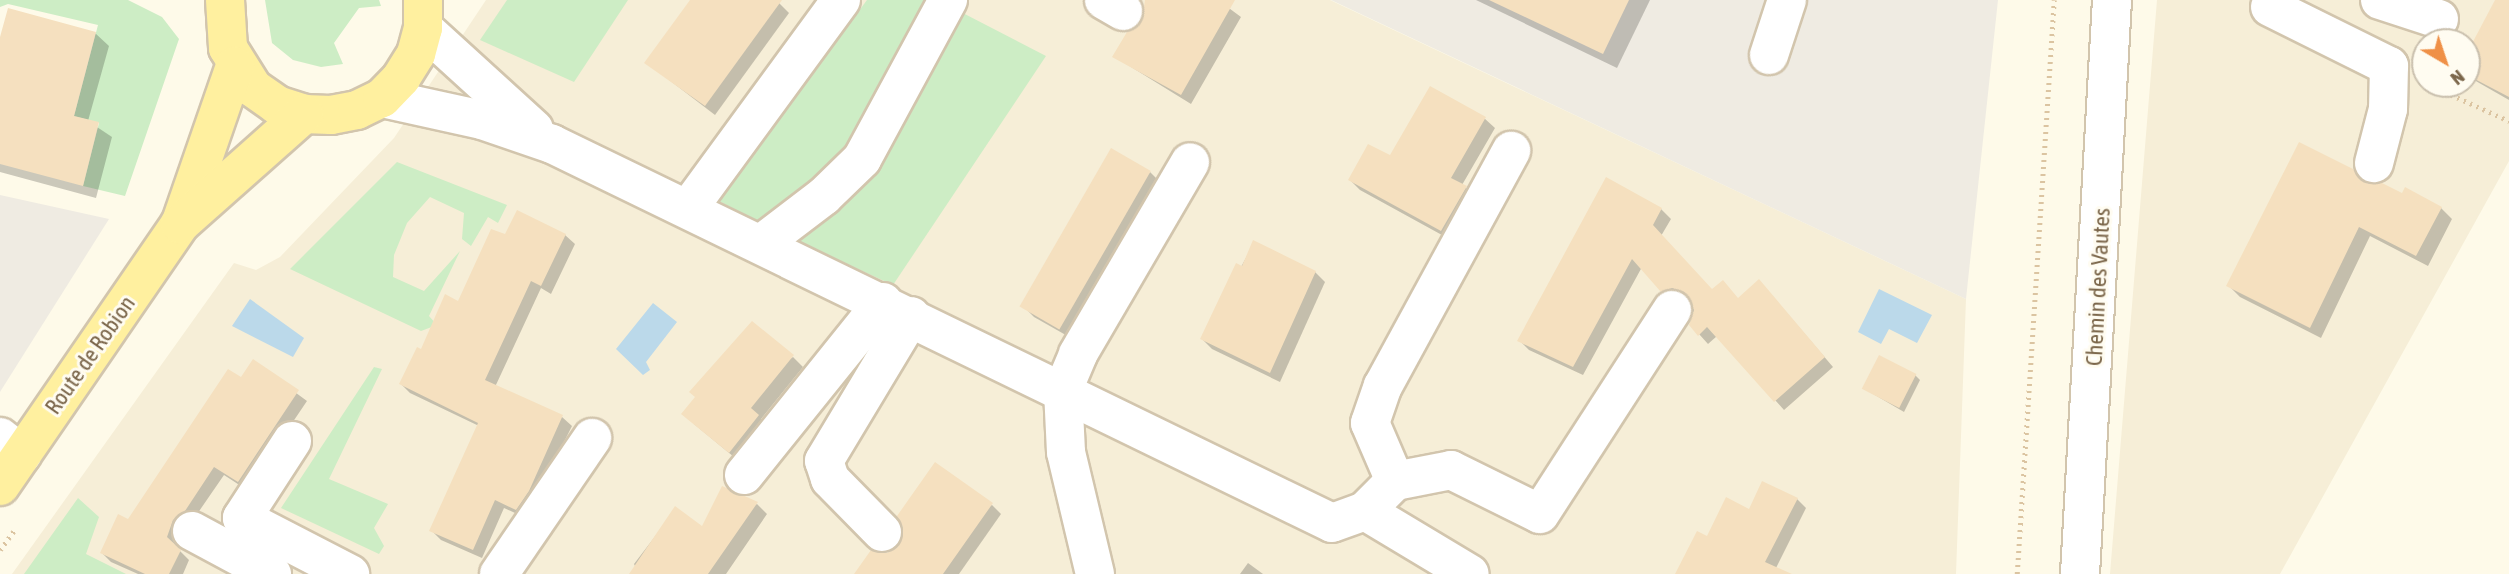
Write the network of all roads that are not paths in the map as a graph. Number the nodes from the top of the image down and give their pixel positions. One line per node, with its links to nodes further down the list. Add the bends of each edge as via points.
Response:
1 (841, 0): 18 (street)
2 (948, 0): 20 (street, via 862,159 824,196)
3 (1787, 0): 10 (street)
4 (2112, 0): 38 (street, Chemin des Vautes)
5 (2380, 0): 9 (street)
6 (2269, 2): 17 (street, via 2389,66 2388,109)
7 (217, 4): 11 (main road)
8 (423, 14): 12 (main road, via 411,62); 14 (street, via 456,62)
9 (2439, 19)
10 (1769, 55)
11 (236, 65): 13 (main road, via 253,88 277,105); 19 (main road, Route de Robion)
12 (382, 98): 13 (main road, via 357,110); 14 (street, via 482,120)
13 (304, 114): 19 (main road, Route de Robion)
14 (552, 144): 18 (street)
15 (1511, 151): 28 (street, via 1383,386 1370,423)
16 (1190, 162): 23 (street, via 1078,354)
17 (2374, 163)
18 (688, 209): 20 (street)
19 (180, 224): 26 (main road, Route de Robion)
20 (761, 244): 21 (street)
21 (897, 309): 23 (street); 27 (street); 32 (street, via 824,461 830,479)
22 (1672, 310): 28 (street, via 1540,514 1451,470)
23 (1063, 390): 30 (street, via 1332,523); 36 (street, via 1066,452)
24 (592, 438): 35 (street)
25 (292, 440): 34 (street, via 242,519)
26 (11, 445): 29 (main road, Route de Robion)
27 (744, 475)
28 (1395, 481): 30 (street)
29 (0, 486)
30 (1365, 511): 37 (street)
31 (192, 531): 33 (street)
32 (882, 532)
33 (272, 574)
34 (350, 574)
35 (499, 574)
36 (1095, 574)
37 (1470, 574)
38 (2080, 574)

